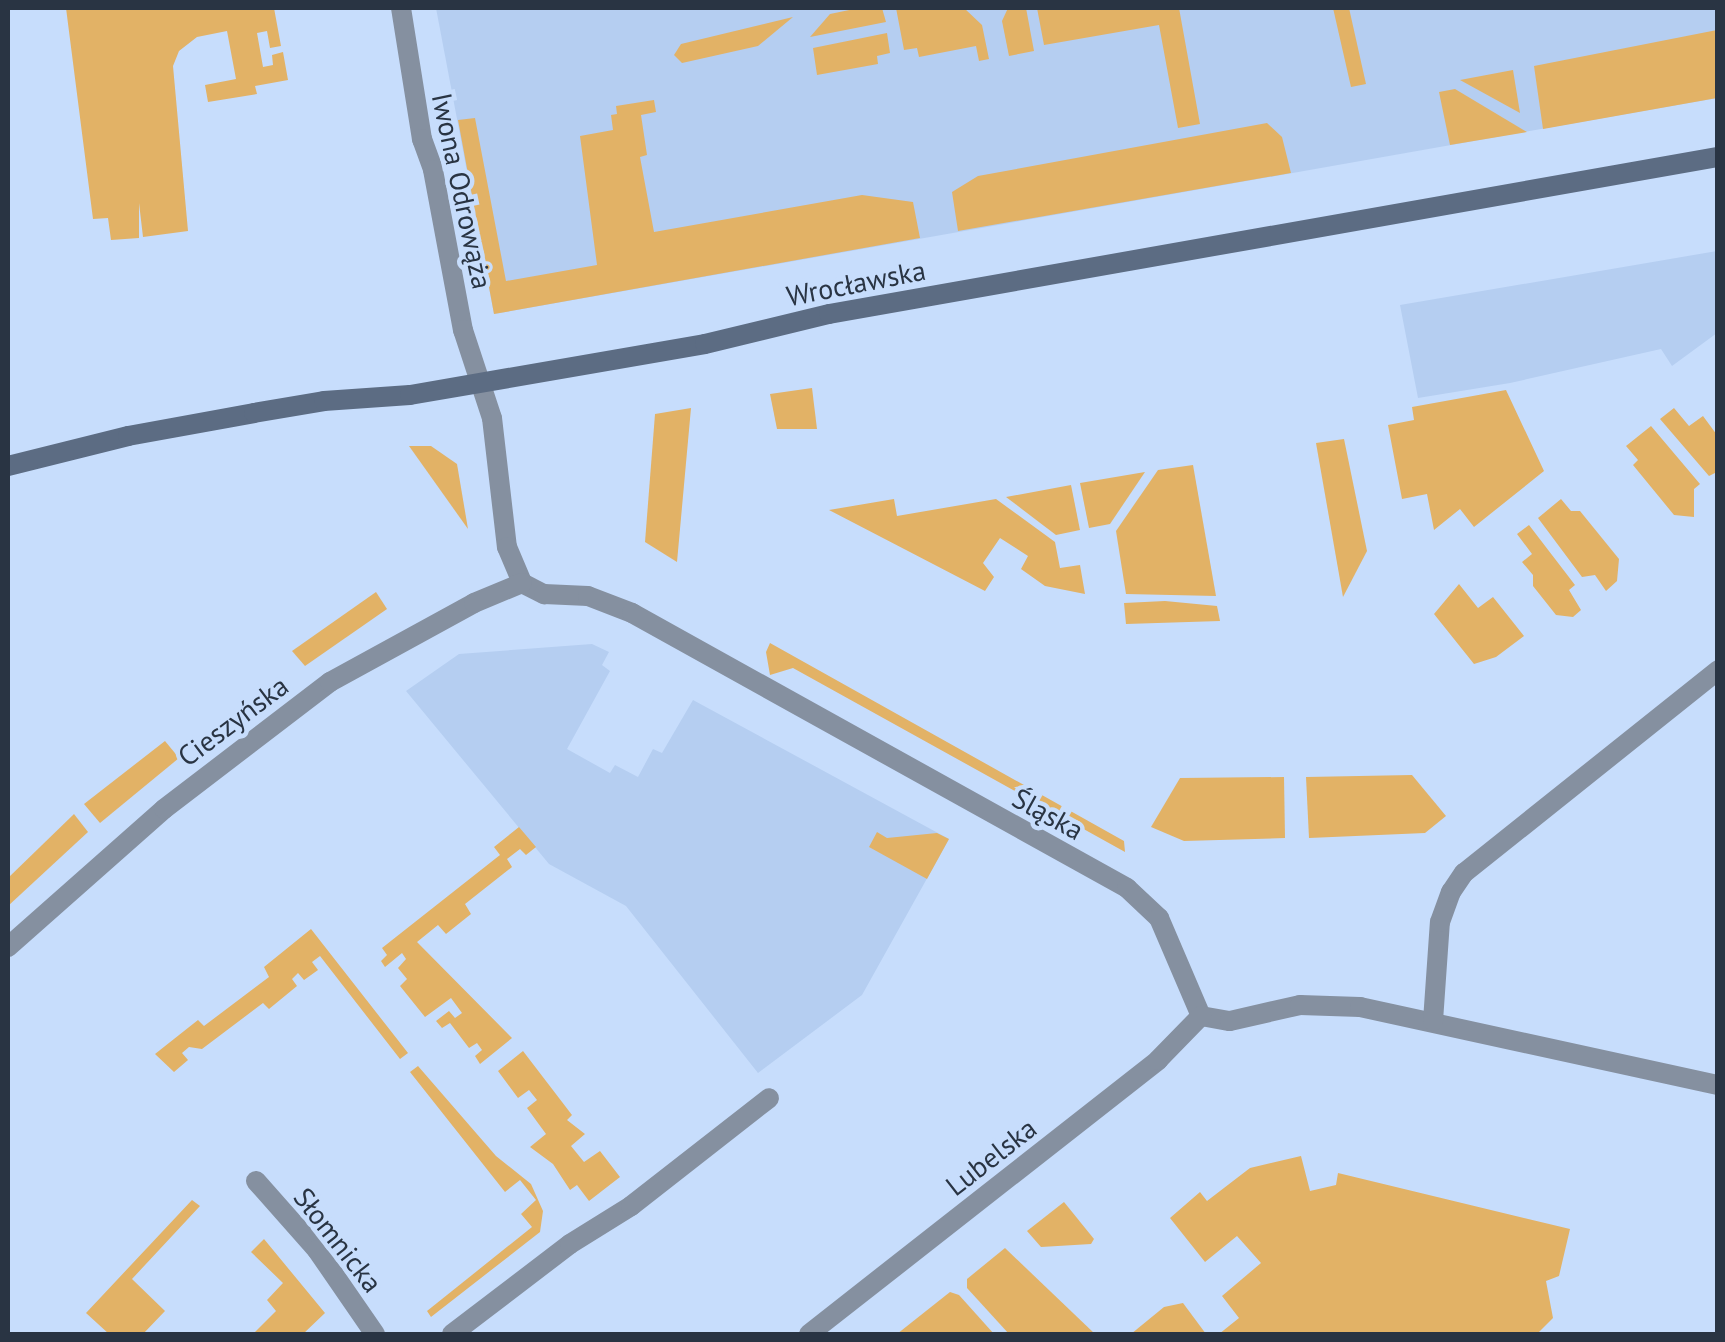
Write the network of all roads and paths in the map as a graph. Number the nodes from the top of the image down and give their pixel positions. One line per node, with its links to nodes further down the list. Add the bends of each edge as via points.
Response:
1 (402, 8): 3 (street, Iwona Odrowąża, via 422,139)
2 (1718, 157): 3 (street, Wrocławska, via 830,314 706,344)
3 (480, 383): 4 (street, Wrocławska, via 254,413); 5 (street, via 492,418 507,548)
4 (8, 466)
5 (522, 582): 7 (street, Cieszyńska, via 330,682 134,834); 8 (street, Śląska, via 555,597 588,596 632,613 1142,899 1159,918)
6 (1718, 670): 9 (street, via 1464,873 1440,922)
7 (8, 948)
8 (1201, 1016): 9 (street, via 1230,1021 1321,1005); 15 (street, Lubelska, via 1158,1060)
9 (1433, 1021): 10 (street)
10 (1718, 1085)
11 (769, 1098): 14 (street)
12 (256, 1181): 13 (street, Słomnicka, via 317,1250)
13 (375, 1334)
14 (452, 1334)
15 (809, 1334)

